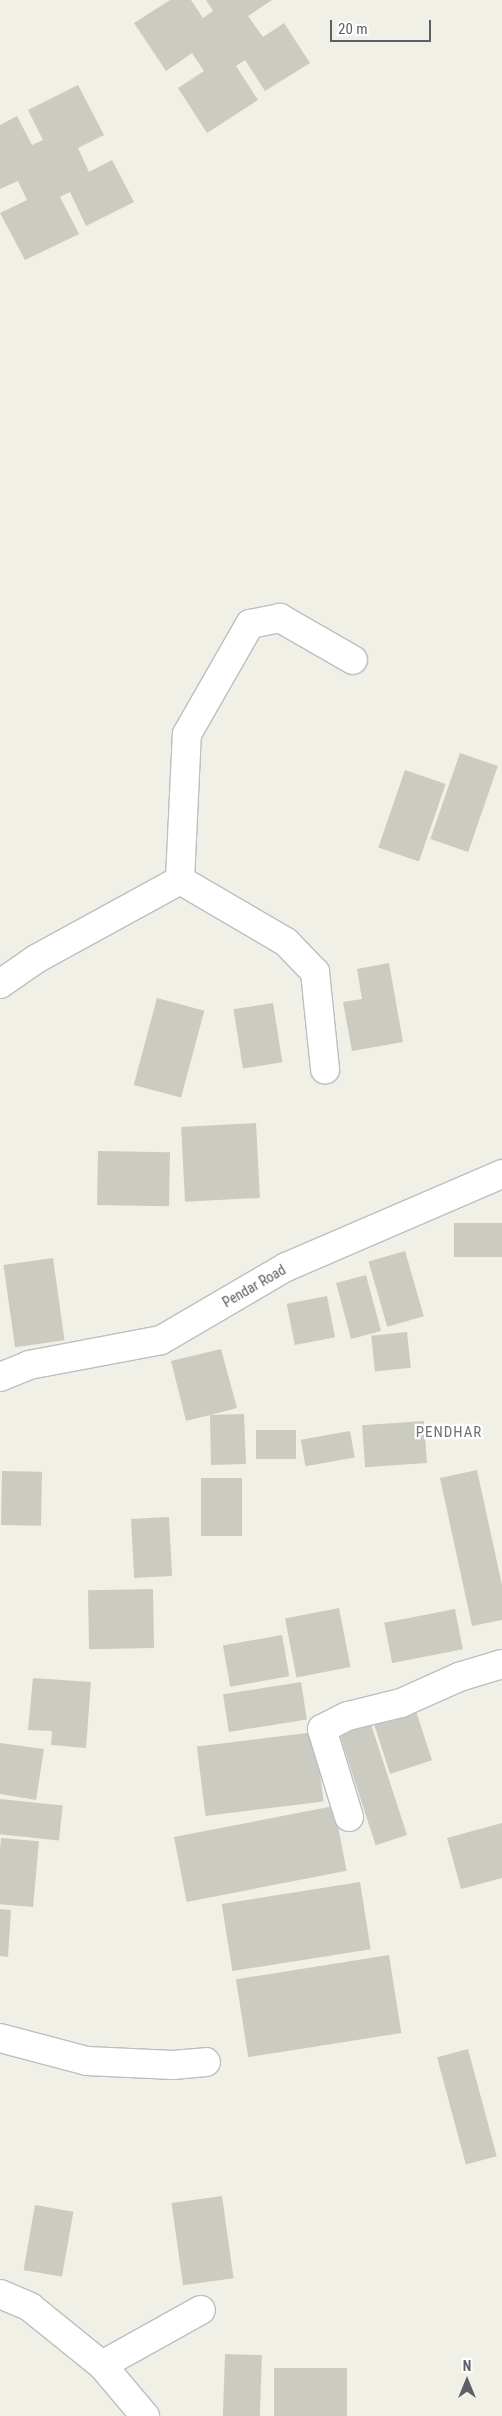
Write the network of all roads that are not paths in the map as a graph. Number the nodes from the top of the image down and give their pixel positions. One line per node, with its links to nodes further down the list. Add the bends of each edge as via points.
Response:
1 (353, 660): 2 (street, via 280,618 250,624 187,734)
2 (180, 880): 3 (street, via 36,959); 4 (street, via 286,942 315,972)
3 (0, 984)
4 (325, 1069)
5 (502, 1174): 6 (street, Pendar Road, via 286,1267 161,1340 29,1365)
6 (0, 1377)
7 (502, 1664): 8 (street, via 459,1677 401,1703 348,1716 322,1729)
8 (349, 1817)
9 (0, 2038): 10 (street, via 87,2061 173,2065)
10 (206, 2062)
11 (0, 2294): 13 (street, via 30,2307)
12 (200, 2310): 13 (street)
13 (102, 2365): 14 (street)
14 (145, 2416)

